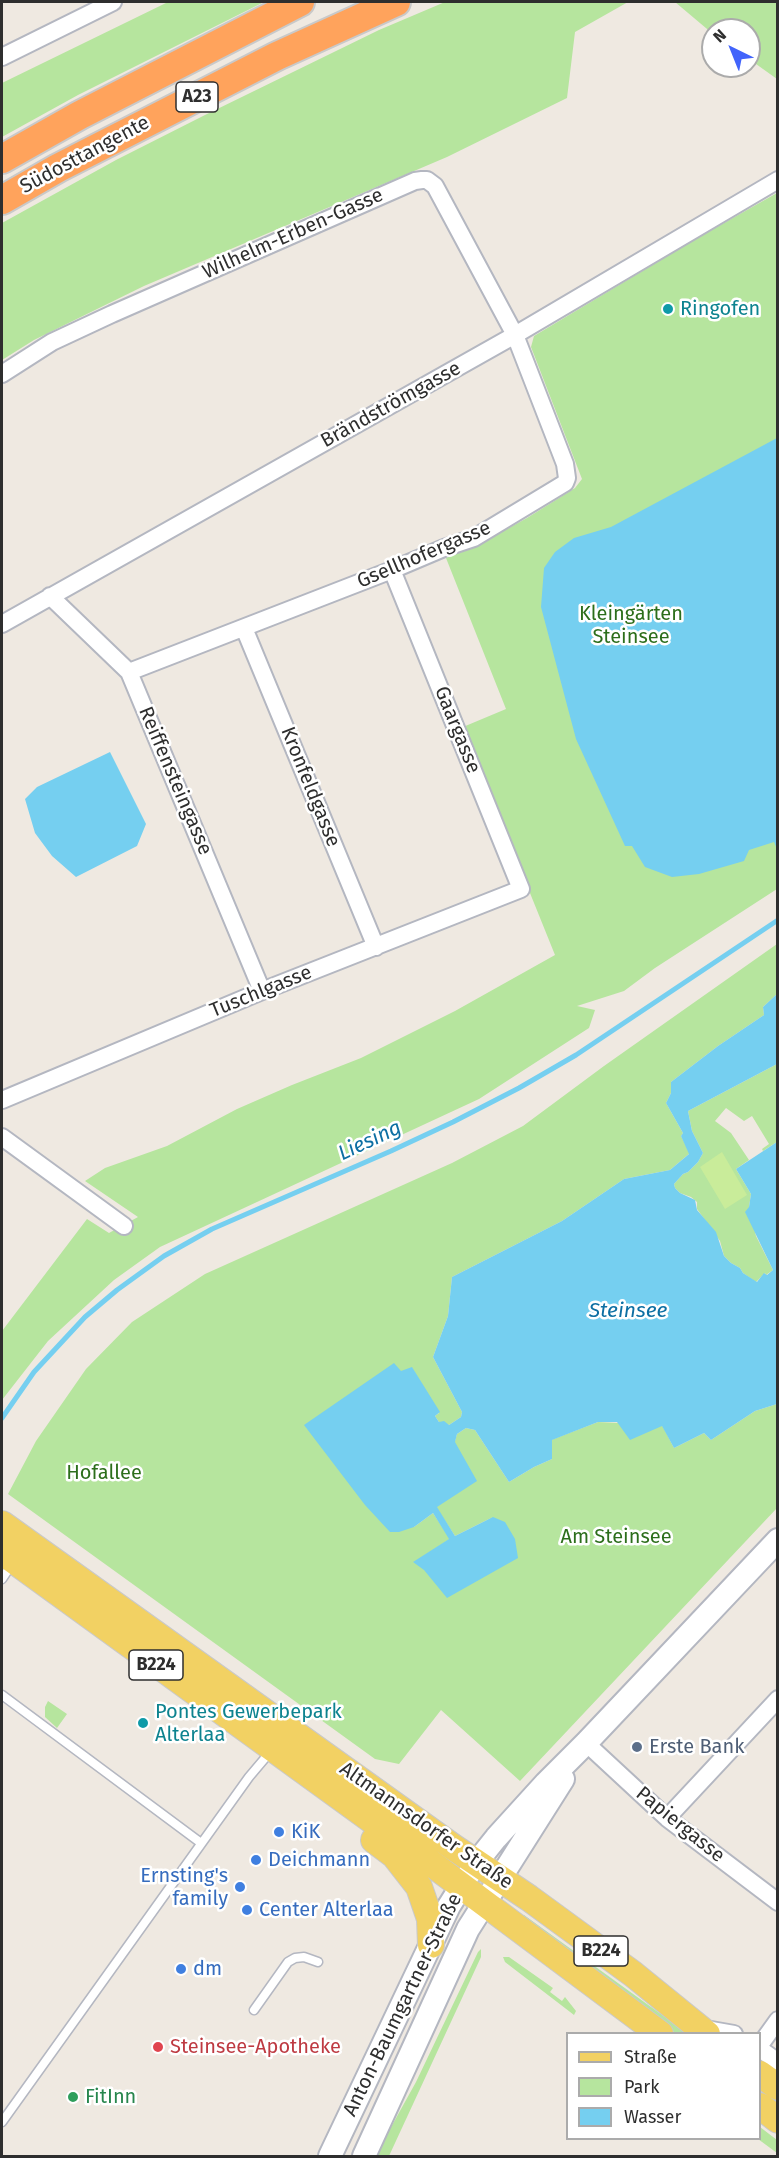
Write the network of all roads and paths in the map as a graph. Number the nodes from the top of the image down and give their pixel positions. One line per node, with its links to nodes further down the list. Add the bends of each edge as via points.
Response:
1 (113, 2): 4 (street)
2 (300, 2): 5 (highway, Südosttangente / A23)
3 (396, 2): 7 (highway, Südosttangente / A23, via 277,56)
4 (2, 57)
5 (2, 159)
6 (777, 180): 8 (street, Brändströmgasse)
7 (2, 200)
8 (515, 335): 9 (street, Wilhelm-Erben-Gasse, via 435,186 422,180 112,314 52,342); 10 (street, Gsellhofergasse, via 566,464 565,483 474,538); 11 (street, Brändströmgasse)
9 (2, 374)
10 (392, 570): 13 (street, Gsellhofergasse); 15 (street, Gaargasse)
11 (50, 596): 12 (street, Brändströmgasse); 14 (street, Reiffensteingasse)
12 (2, 624)
13 (244, 628): 14 (street, Gsellhofergasse); 16 (street, Kronfeldgasse)
14 (129, 672): 17 (street, Reiffensteingasse)
15 (521, 889): 16 (street, Tuschlgasse)
16 (376, 947): 17 (street, Tuschlgasse)
17 (262, 991): 18 (street, Tuschlgasse)
18 (2, 1100)
19 (2, 1137): 20 (street)
20 (124, 1226)
21 (2, 1524): 31 (main road, Altmannsdorfer Straße / B224)
22 (777, 1540): 26 (main road, Anton-Baumgartner-Straße)
23 (6, 1564): 27 (main road, Altmannsdorfer Straße / B224)
24 (2, 1695): 30 (lane)
25 (777, 1700): 29 (street)
26 (582, 1747): 29 (street, Papiergasse); 31 (main road, Anton-Baumgartner-Straße); 32 (main road, Anton-Baumgartner-Straße)
27 (272, 1749): 28 (main road, Altmannsdorfer Straße / B224); 30 (lane)
28 (311, 1777): 33 (main road, Altmannsdorfer Straße / B224); 36 (main road, via 321,1796 394,1855 419,1887 430,1919)
29 (667, 1818): 35 (street, Papiergasse)
30 (201, 1843): 49 (lane)
31 (476, 1863): 32 (main road, Altmannsdorfer Straße / B224); 33 (main road, Anton-Baumgartner-Straße)
32 (499, 1879): 34 (main road, Anton-Baumgartner-Straße); 40 (main road, Altmannsdorfer Straße / B224, via 633,1974)
33 (460, 1886): 34 (main road, Altmannsdorfer Straße / B224); 36 (main road, Anton-Baumgartner-Straße)
34 (483, 1902): 41 (main road, Altmannsdorfer Straße / B224); 51 (main road, Anton-Baumgartner-Straße)
35 (777, 1902)
36 (431, 1945): 50 (main road, Anton-Baumgartner-Straße)
37 (318, 1962): 38 (lane, via 304,1957 288,1962)
38 (254, 2010)
39 (777, 2020): 42 (street)
40 (704, 2031)
41 (657, 2032)
42 (761, 2044)
43 (761, 2049): 44 (street)
44 (777, 2062)
45 (761, 2076): 46 (main road)
46 (777, 2088)
47 (761, 2108): 48 (main road)
48 (777, 2120)
49 (2, 2122)
50 (330, 2157)
51 (364, 2157)

